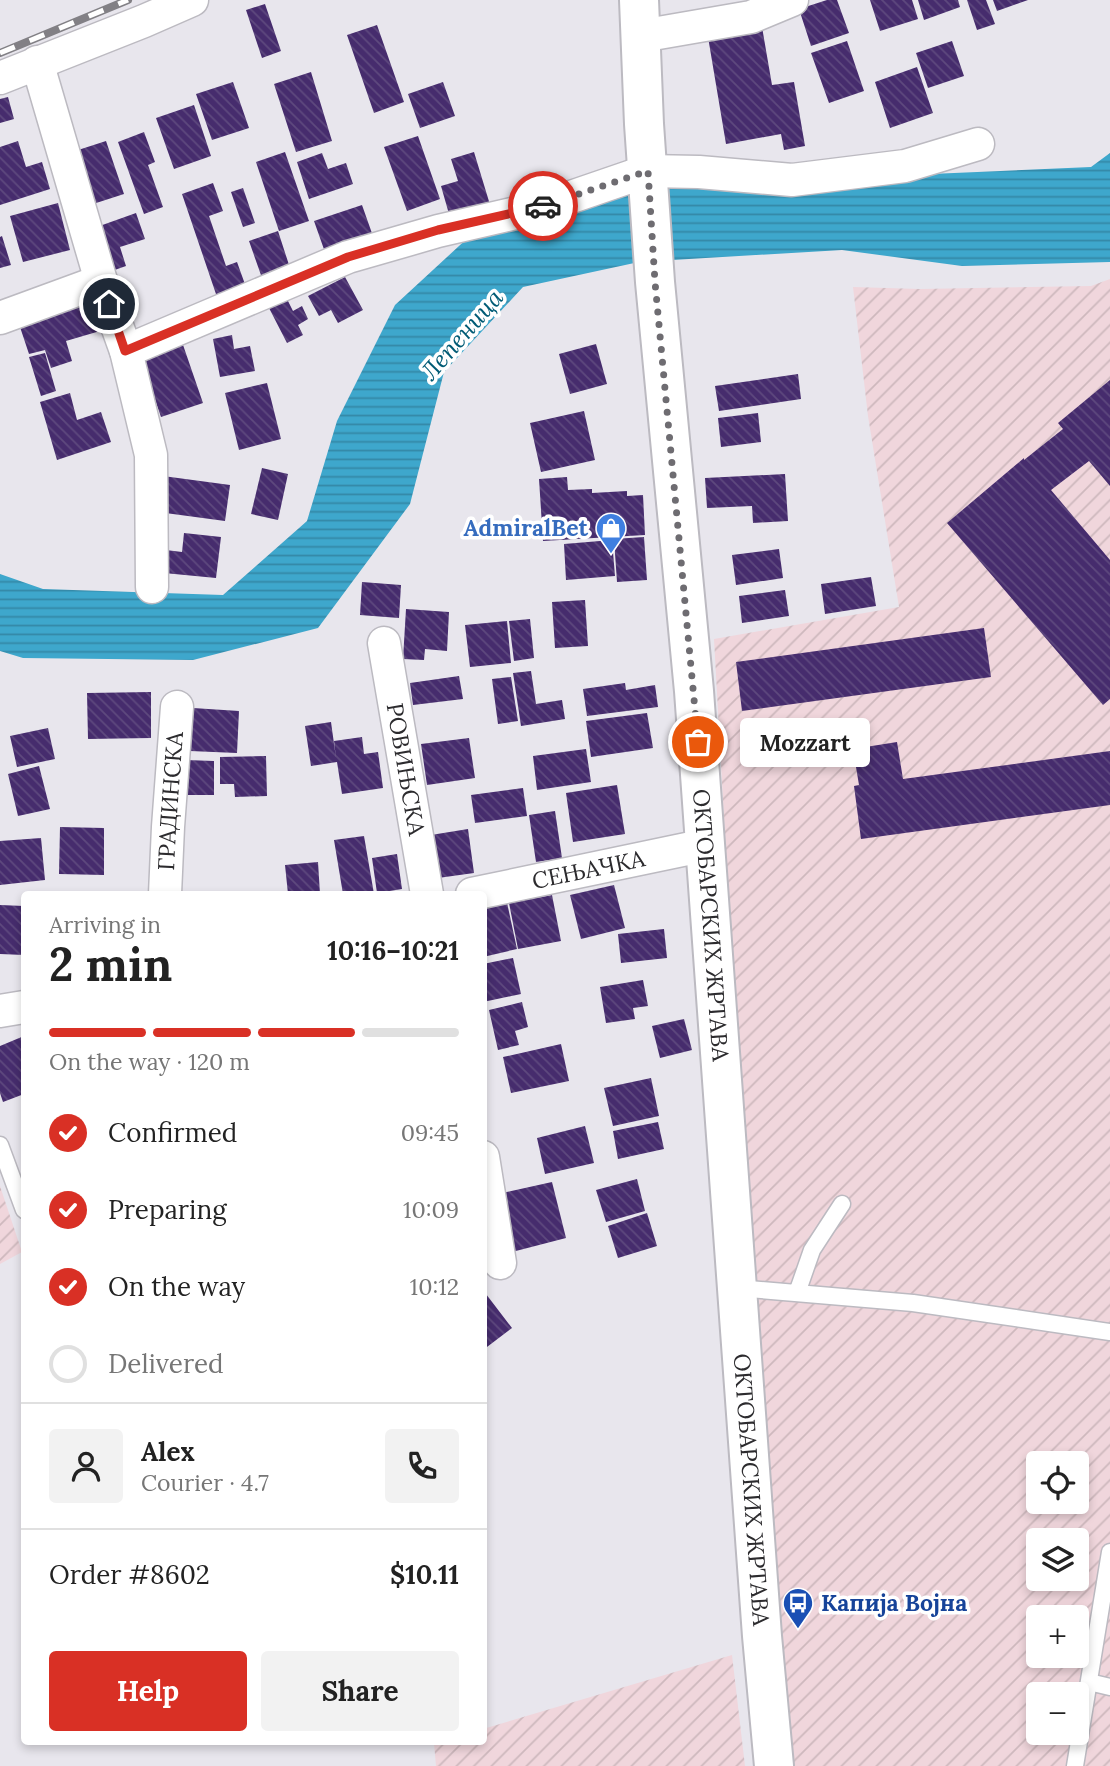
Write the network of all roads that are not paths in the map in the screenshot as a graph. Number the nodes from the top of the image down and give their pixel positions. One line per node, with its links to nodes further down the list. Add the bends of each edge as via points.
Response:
1 (192, 0): 4 (street)
2 (792, 0): 3 (street, via 751,17)
3 (640, 18): 7 (street, ОКТОБАРСКИХ ЖРТАВА)
4 (37, 62): 5 (street); 8 (street)
5 (0, 78)
6 (978, 144): 7 (street, via 905,166 792,180 699,172)
7 (648, 183): 10 (street, via 438,230 348,257); 14 (street, ОКТОБАРСКИХ ЖРТАВА)
8 (101, 281): 9 (street); 10 (street)
9 (0, 318)
10 (125, 351): 11 (street, via 151,455)
11 (152, 587)
12 (384, 643): 16 (street, РОВИЊСКА)
13 (177, 708): 15 (street, ГРАДИНСКА)
14 (706, 845): 17 (street, СЕЊАЧКА); 25 (street, ОКТОБАРСКИХ ЖРТАВА)
15 (165, 891)
16 (425, 891)
17 (486, 891)
18 (21, 1008): 19 (street)
19 (0, 1011)
20 (0, 1145): 22 (lane)
21 (487, 1182): 24 (street)
22 (21, 1202)
23 (842, 1204): 26 (lane, via 812,1250)
24 (500, 1263)
25 (737, 1288): 26 (lane); 32 (street, ОКТОБАРСКИХ ЖРТАВА)
26 (797, 1293): 27 (lane, via 913,1303)
27 (1110, 1332)
28 (1110, 1552): 29 (lane)
29 (1089, 1682): 30 (lane)
30 (1110, 1687)
31 (1078, 1745): 33 (lane)
32 (774, 1766)
33 (1075, 1766)

